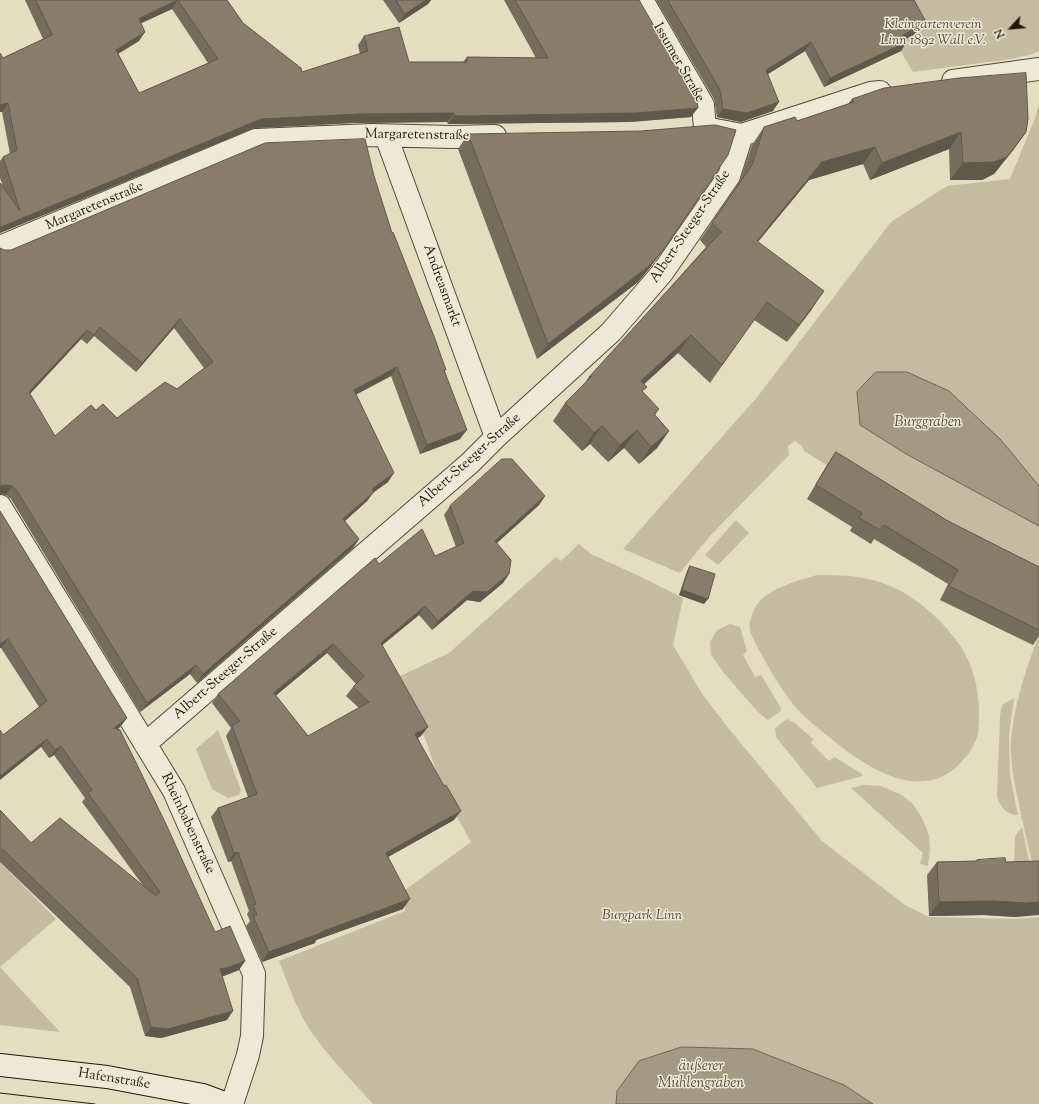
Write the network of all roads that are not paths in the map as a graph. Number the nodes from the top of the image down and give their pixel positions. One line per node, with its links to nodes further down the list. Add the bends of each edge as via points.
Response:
1 (642, 0): 5 (street, Issumer Straße, via 703,105)
2 (1039, 69): 3 (street)
3 (934, 84)
4 (903, 88): 7 (street, via 871,93)
5 (705, 128): 6 (street); 7 (street)
6 (683, 130)
7 (742, 134): 11 (street, Albert-Steeger-Straße, via 729,176 662,274 611,332)
8 (386, 136): 9 (street, Margaretenstraße); 10 (street, Margaretenstraße, via 256,140); 11 (street, Andreasmarkt)
9 (514, 136)
10 (0, 247)
11 (496, 437): 13 (street, Albert-Steeger-Straße)
12 (0, 506): 13 (street, Rheinbabenstraße)
13 (145, 744): 16 (street, Rheinbabenstraße, via 174,791 254,974 252,1036)
14 (0, 1065): 15 (street, Hafenstraße, via 107,1077 203,1095)
15 (227, 1104)
16 (232, 1104)

